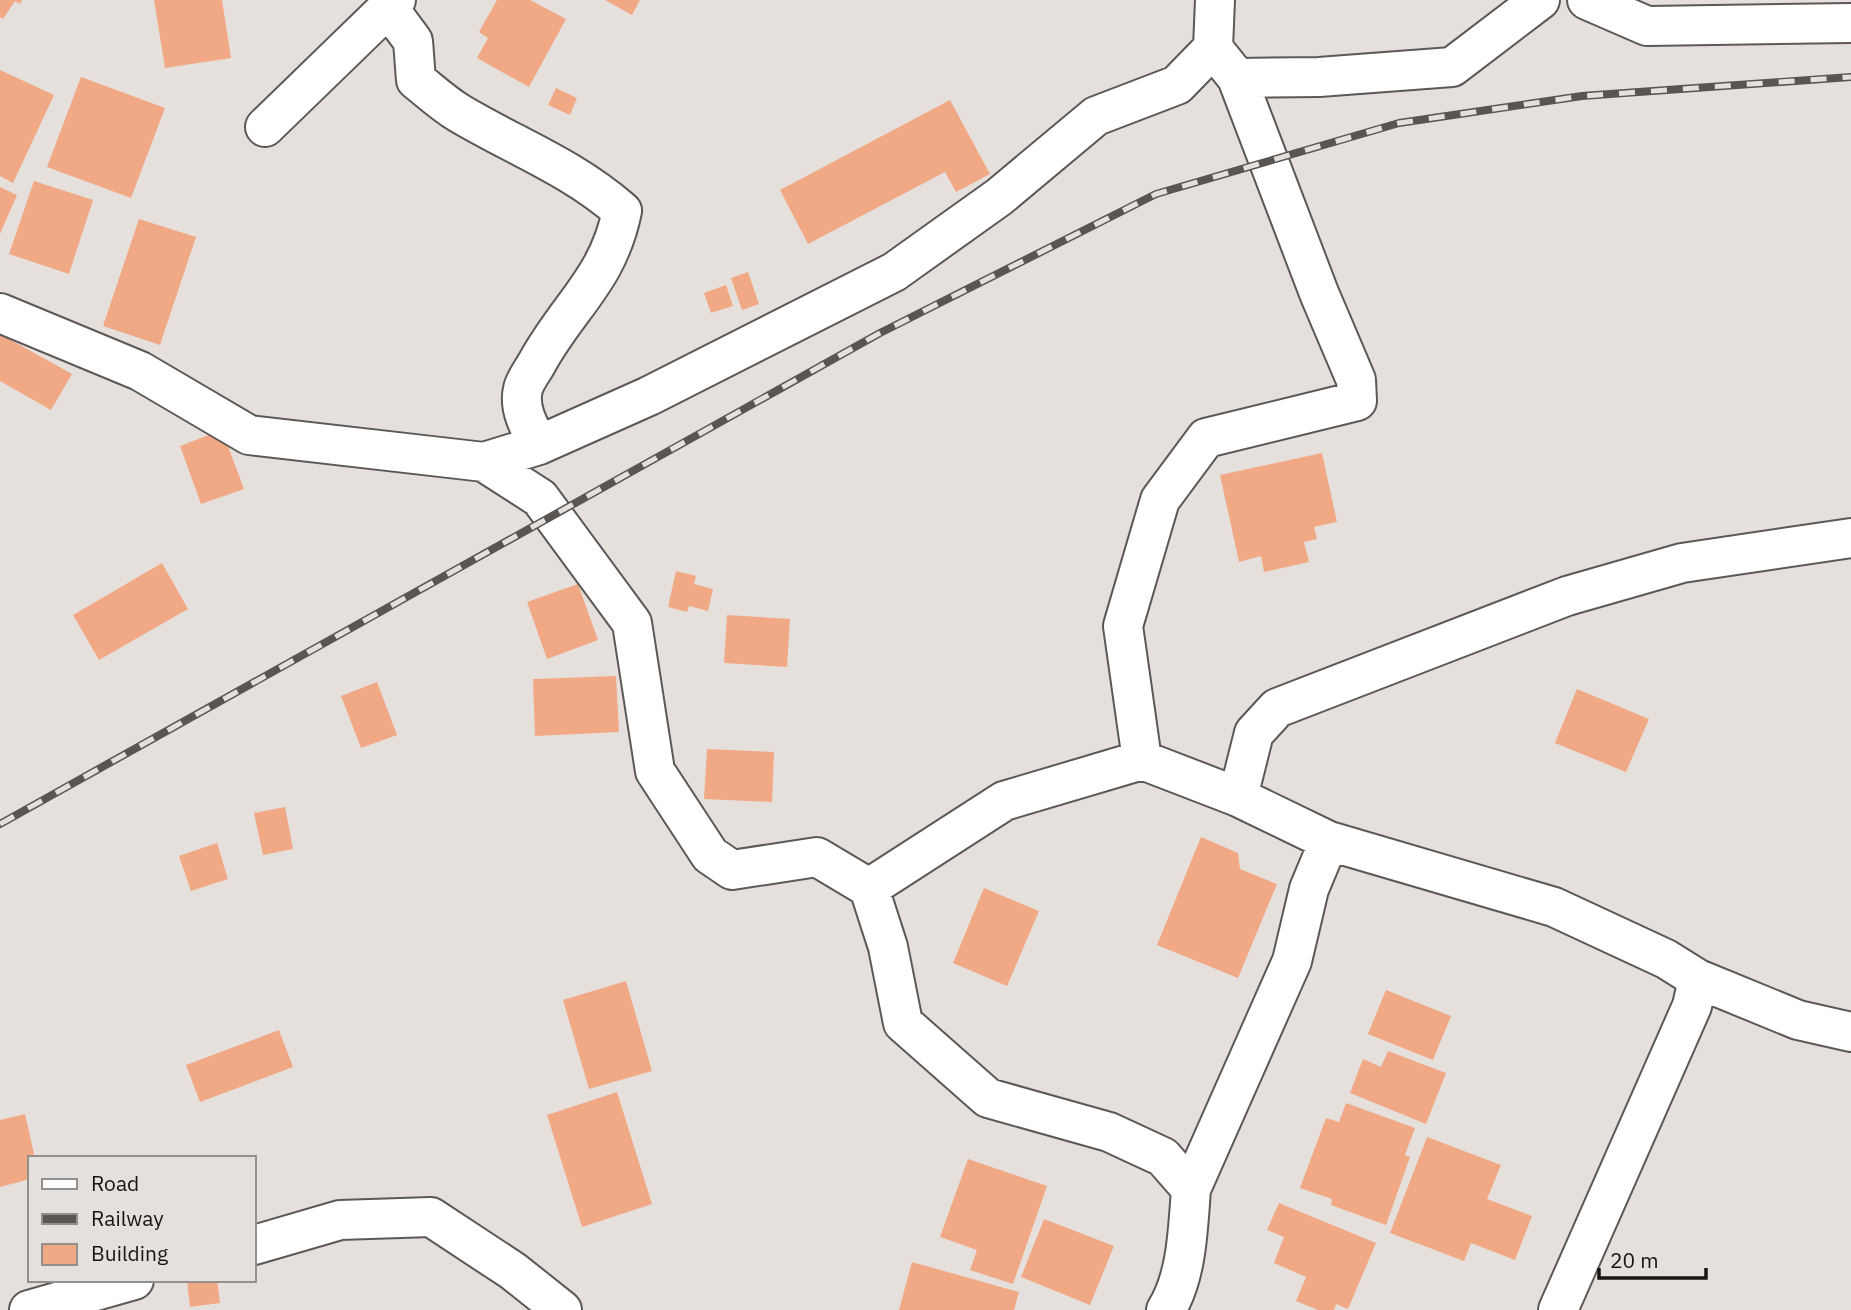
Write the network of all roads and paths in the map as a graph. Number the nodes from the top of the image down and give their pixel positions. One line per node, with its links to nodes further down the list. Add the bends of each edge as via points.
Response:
1 (1215, 0): 6 (street)
2 (1540, 0): 7 (street, via 1452,67)
3 (1587, 0): 5 (street, via 1647,26)
4 (393, 5): 8 (street); 10 (street, via 413,41 416,80 458,113 595,187 622,211 603,269 545,348 522,390 525,421)
5 (1851, 23)
6 (1213, 48): 7 (street); 10 (street, via 1177,85 1096,116 999,197 894,272 649,396)
7 (1237, 78): 13 (street, via 1356,380 1357,401 1206,438 1160,500 1123,626)
8 (265, 127)
9 (0, 313): 11 (street, via 140,371 250,435)
10 (539, 445): 11 (street)
11 (484, 462): 16 (street, via 540,498 632,623 655,771 710,855 732,870 817,857)
12 (1851, 538): 14 (street, via 1682,563 1567,596 1277,708 1254,733)
13 (1142, 760): 14 (street); 16 (street, via 1004,801)
14 (1238, 797): 15 (street)
15 (1329, 841): 17 (street, via 1554,907 1666,959); 19 (street, via 1309,889 1292,961)
16 (869, 888): 19 (street, via 888,947 903,1023 988,1098 1109,1132 1163,1157)
17 (1698, 979): 18 (street, via 1798,1020); 25 (street, via 1688,1016)
18 (1851, 1032)
19 (1192, 1189): 22 (street)
20 (256, 1244): 24 (street, via 340,1220 431,1217 513,1270)
21 (127, 1282): 23 (street)
22 (1174, 1306)
23 (29, 1310)
24 (562, 1310)
25 (1558, 1310)

